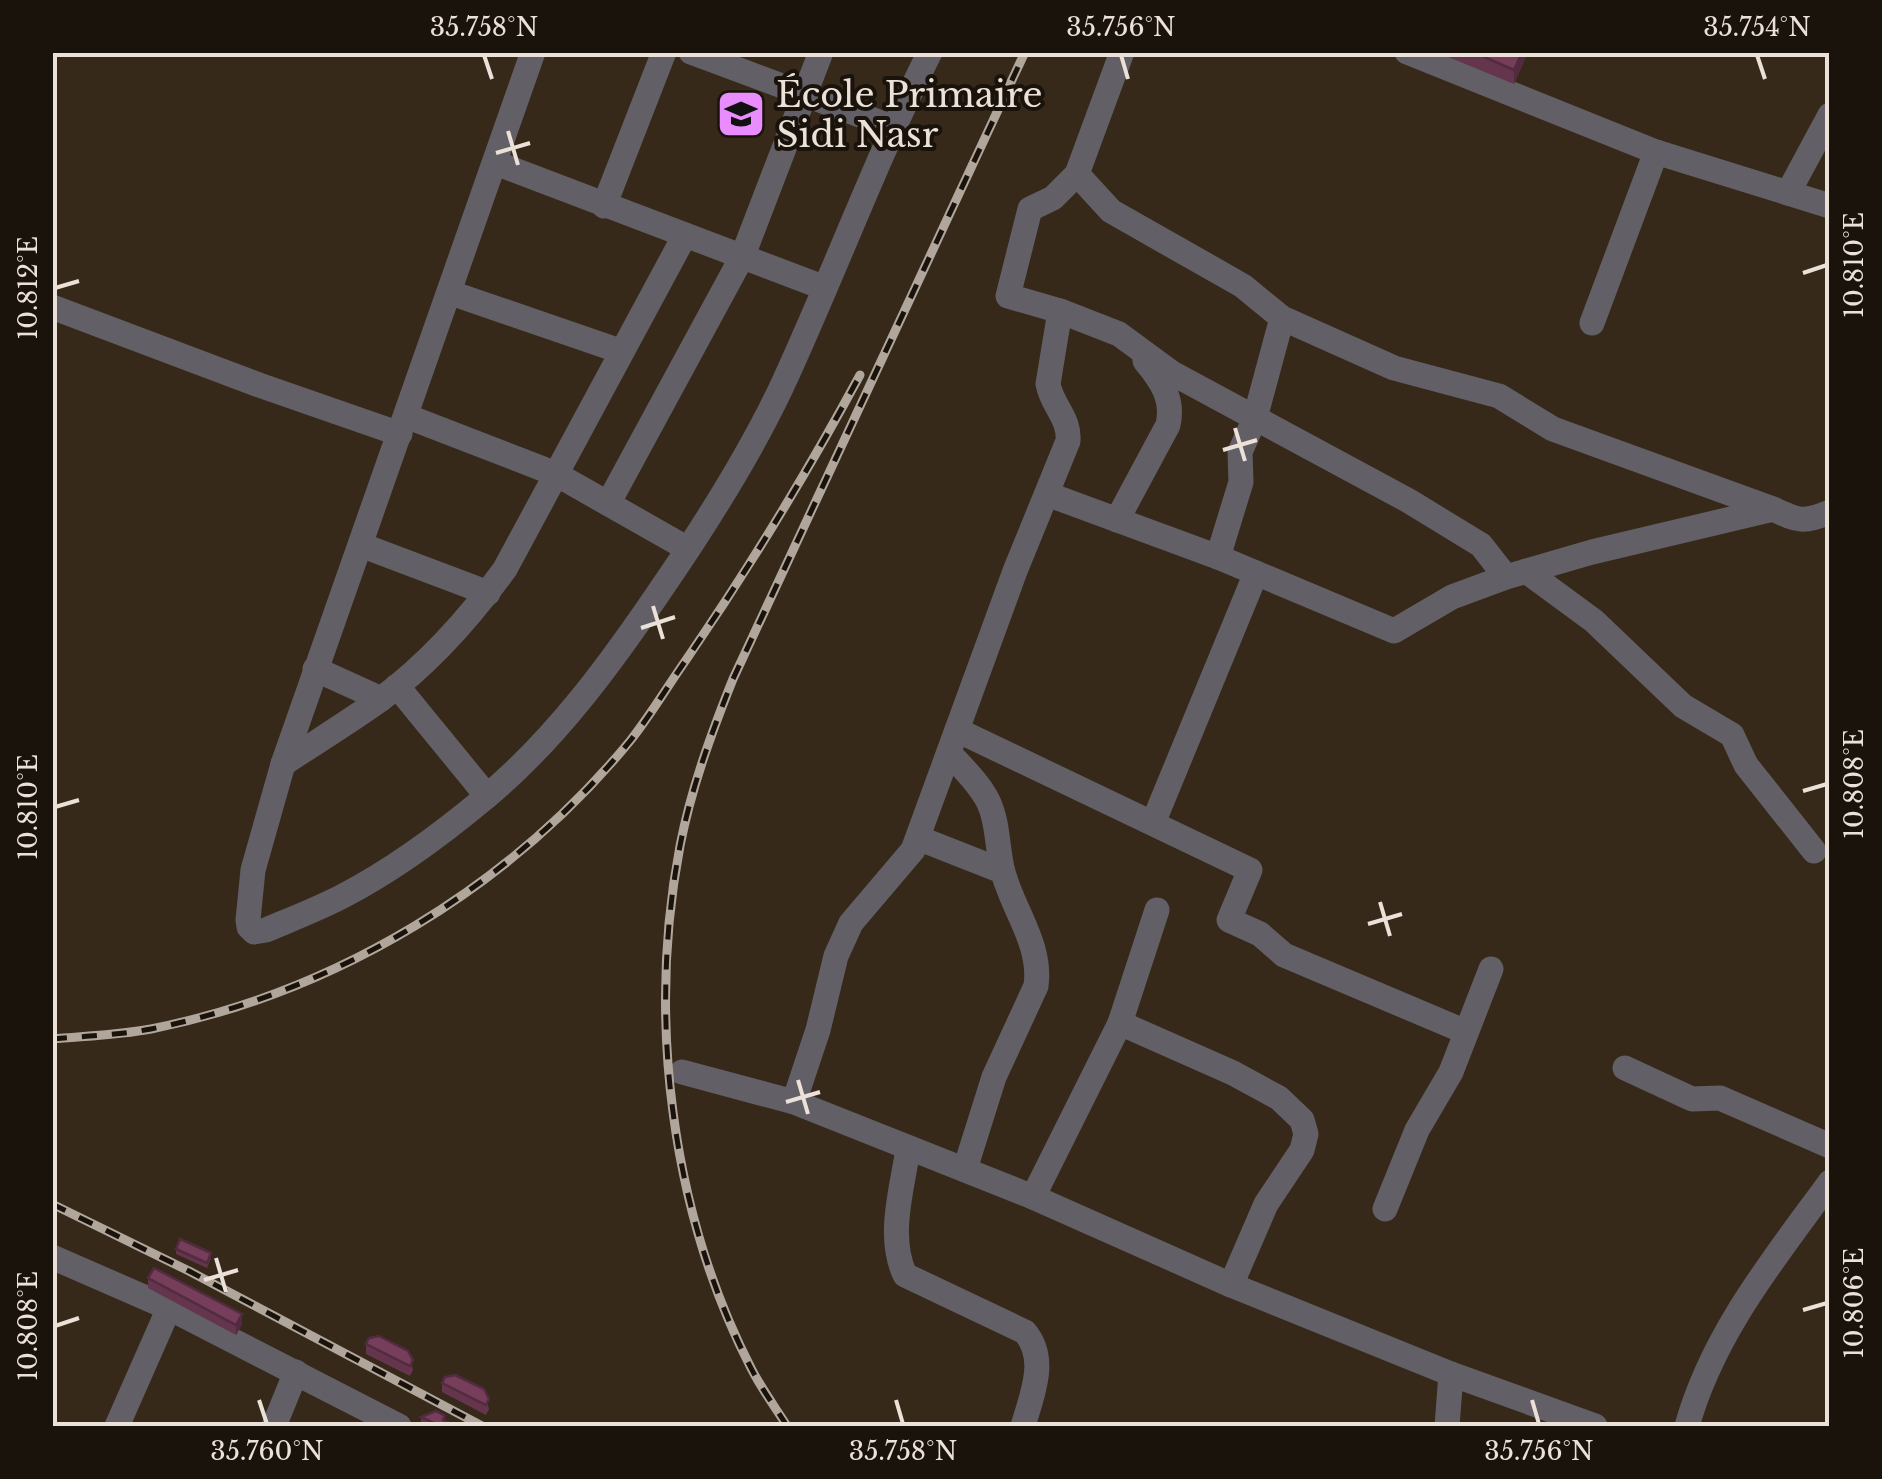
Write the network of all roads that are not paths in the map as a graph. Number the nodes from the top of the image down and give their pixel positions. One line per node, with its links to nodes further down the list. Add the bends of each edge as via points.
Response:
1 (533, 52): 13 (street)
2 (664, 52): 16 (street)
3 (691, 52): 9 (street)
4 (821, 52): 9 (street)
5 (930, 52): 11 (street)
6 (1122, 52): 14 (street)
7 (1407, 52): 8 (street)
8 (1433, 58): 12 (street)
9 (802, 95): 11 (street); 19 (street)
10 (1830, 115): 15 (street)
11 (892, 128): 20 (street)
12 (1656, 152): 15 (street); 25 (street)
13 (496, 164): 16 (street); 21 (street)
14 (1077, 174): 23 (street, via 1030,209 1008,296); 24 (street, via 1111,212 1243,286)
15 (1788, 194): 17 (street)
16 (604, 206): 18 (street)
17 (1830, 206)
18 (685, 235): 19 (street); 27 (street)
19 (743, 254): 20 (street); 32 (street)
20 (826, 288): 37 (street, via 765,419)
21 (451, 293): 27 (street); 29 (street)
22 (52, 307): 29 (street, via 259,386)
23 (1060, 311): 26 (street, via 1119,334); 31 (street, via 1048,384 1069,432)
24 (1282, 318): 28 (street); 33 (street, via 1394,368 1500,396 1553,429)
25 (1592, 323)
26 (1134, 348): 28 (street); 35 (street, via 1165,390 1170,414)
27 (620, 352): 30 (street)
28 (1255, 418): 38 (street, via 1240,452 1241,482); 40 (street, via 1409,501)
29 (403, 425): 30 (street); 36 (street)
30 (556, 474): 32 (street); 41 (street)
31 (1048, 494): 35 (street); 44 (street)
32 (610, 502): 37 (street)
33 (1774, 509): 34 (street, via 1796,520); 40 (street)
34 (1830, 512)
35 (1117, 520): 38 (street)
36 (361, 545): 41 (street); 42 (street)
37 (688, 550): 46 (street, via 614,659)
38 (1218, 557): 39 (street)
39 (1256, 573): 40 (street, via 1394,630 1452,597); 47 (street)
40 (1516, 574): 49 (street, via 1594,621 1683,706 1732,735 1746,766)
41 (488, 593): 43 (street)
42 (315, 670): 43 (street); 45 (street)
43 (389, 693): 45 (street); 46 (street)
44 (953, 741): 47 (street); 48 (street); 50 (street, via 987,800)
45 (283, 764): 46 (street, via 252,870 248,920 254,932 344,895)
46 (487, 796)
47 (1153, 823): 54 (street, via 1250,870 1229,920 1284,955)
48 (918, 838): 50 (street); 57 (street, via 851,923)
49 (1814, 851)
50 (1002, 871): 60 (street, via 1038,973)
51 (1157, 910): 53 (street)
52 (1491, 969): 54 (street)
53 (1120, 1023): 62 (street); 65 (street, via 1248,1082 1302,1120 1302,1150 1266,1204)
54 (1466, 1032): 63 (street)
55 (1625, 1068): 58 (street, via 1692,1099 1720,1098)
56 (682, 1072): 57 (street)
57 (794, 1102): 59 (street)
58 (1830, 1146)
59 (908, 1149): 60 (street); 72 (street, via 896,1257 905,1275 1024,1332 1035,1344 1038,1369)
60 (965, 1169): 62 (street)
61 (1830, 1182): 75 (street, via 1717,1344)
62 (1034, 1197): 65 (street)
63 (1384, 1209)
64 (52, 1257): 66 (street)
65 (1231, 1284): 68 (street)
66 (169, 1308): 67 (street); 69 (street)
67 (296, 1372): 70 (street); 71 (street)
68 (1451, 1374): 73 (street); 74 (street)
69 (117, 1426)
70 (274, 1426)
71 (399, 1426)
72 (1023, 1426)
73 (1448, 1426)
74 (1595, 1426)
75 (1688, 1426)

